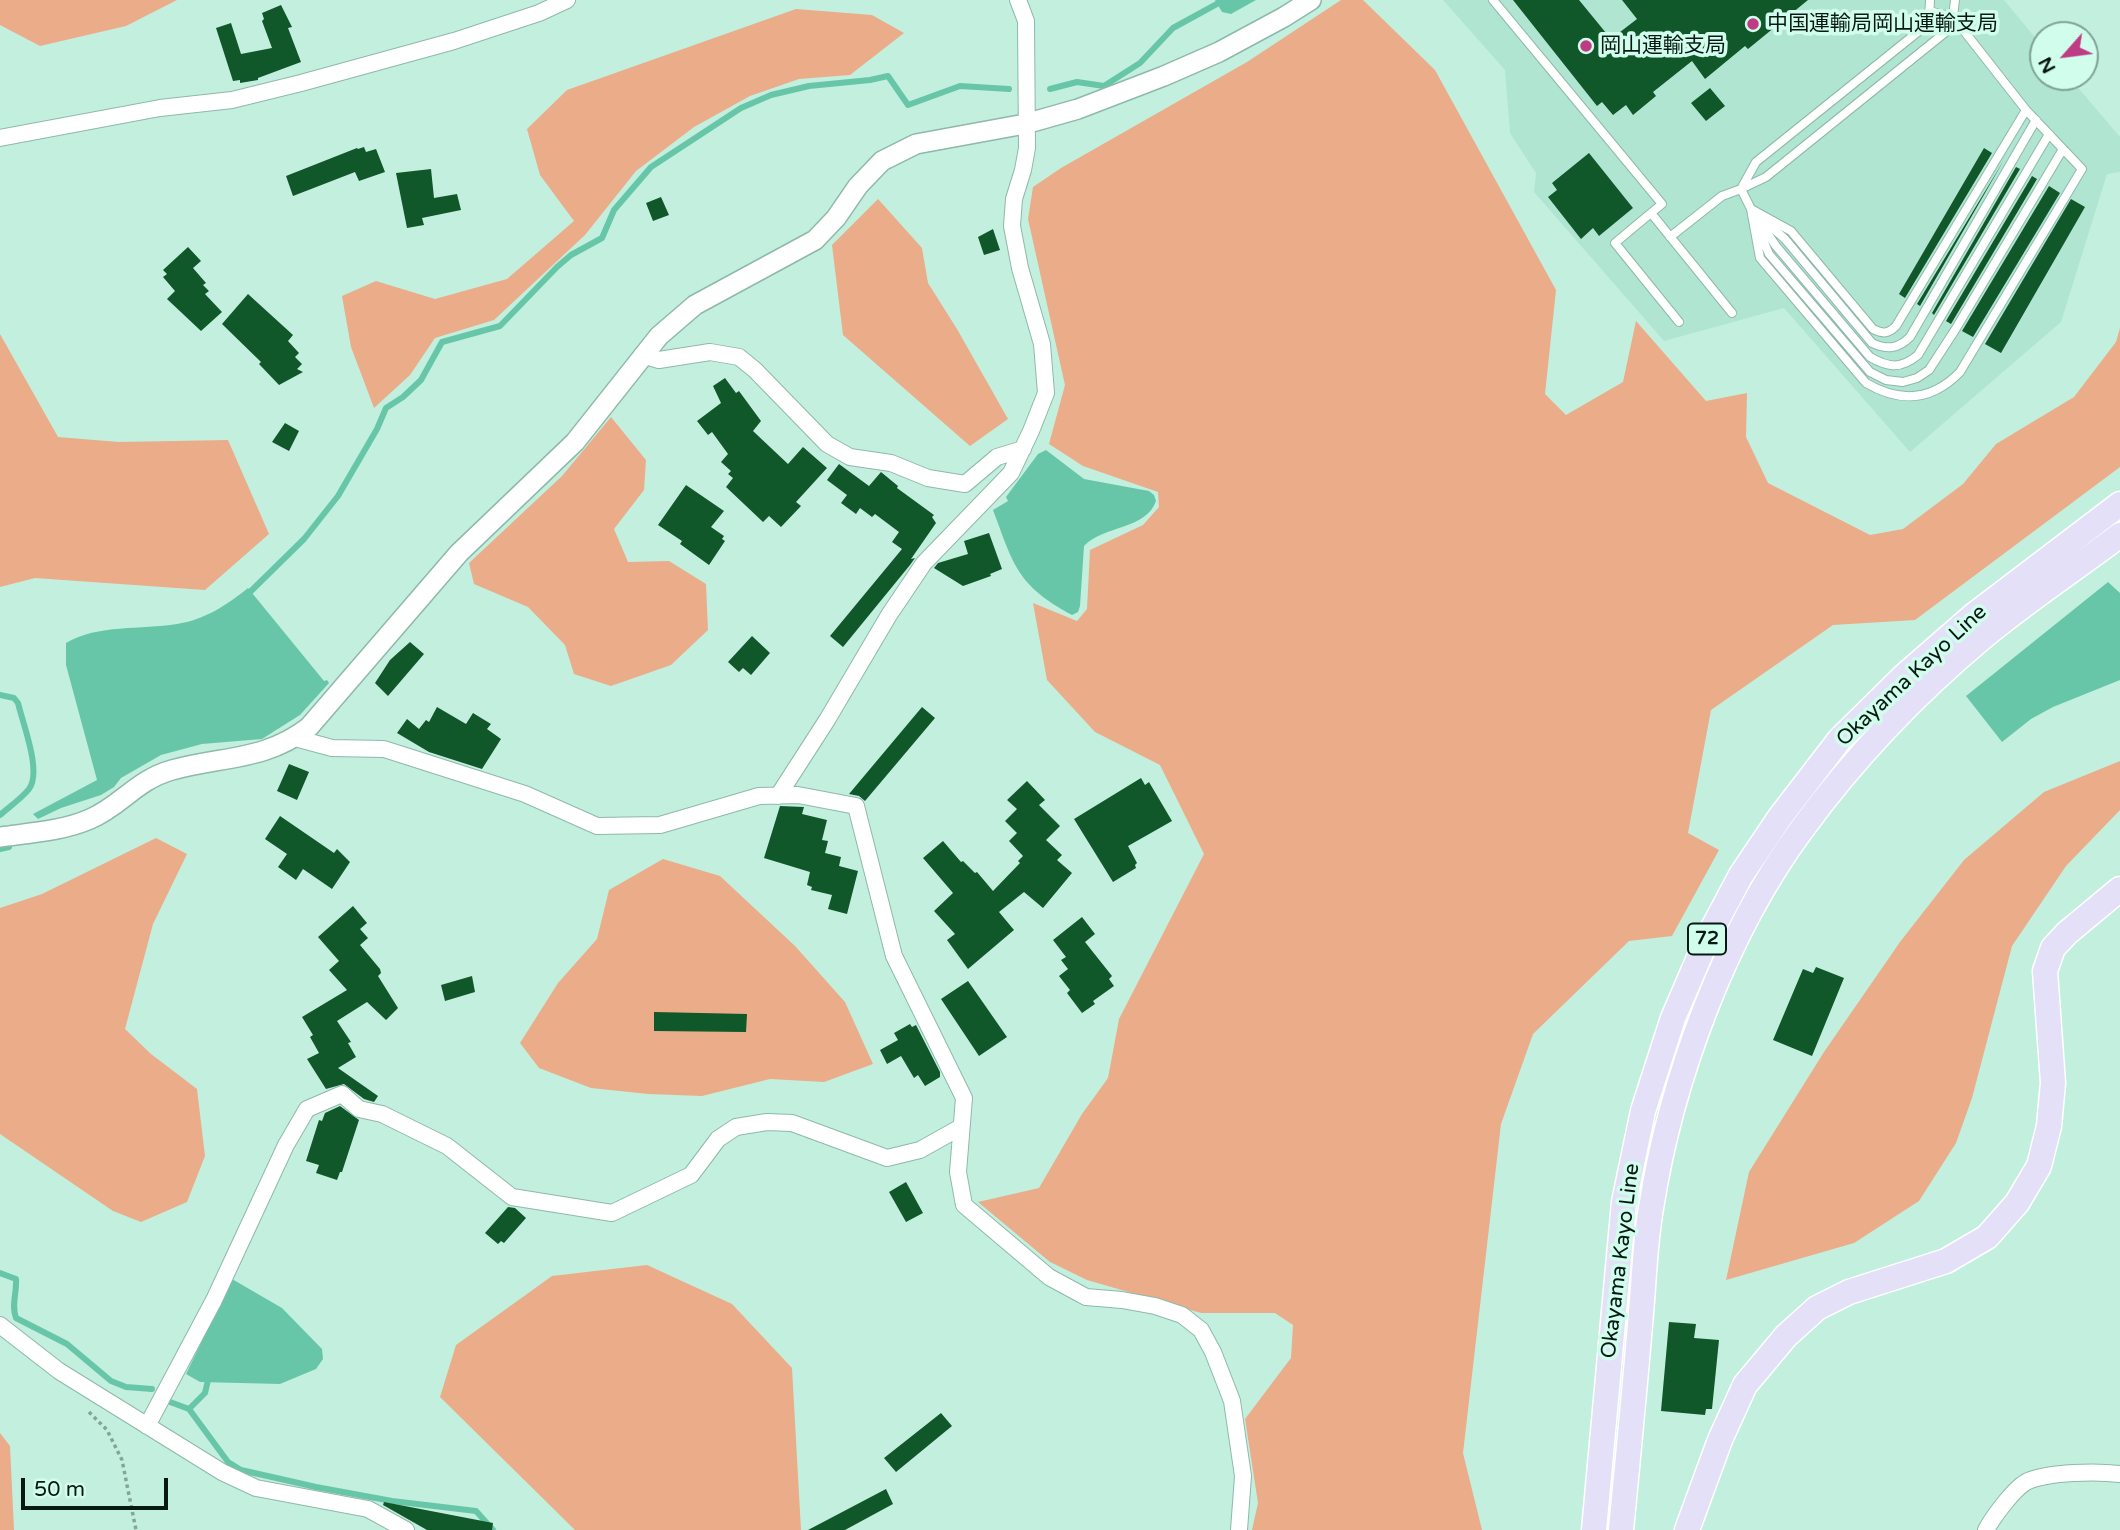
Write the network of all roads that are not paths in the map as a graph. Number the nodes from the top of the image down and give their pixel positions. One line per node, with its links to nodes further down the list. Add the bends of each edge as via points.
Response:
1 (568, 0): 13 (street, via 454,41 232,100 160,108)
2 (1018, 0): 11 (street, via 1026,21)
3 (1311, 0): 11 (street, via 1219,52 1164,76)
4 (1493, 0): 17 (lane, via 1662,204)
5 (1930, 0): 7 (lane)
6 (1955, 0): 8 (lane)
7 (1930, 11): 8 (lane); 15 (lane, via 1924,27 1756,162)
8 (1953, 17): 9 (lane); 15 (lane, via 1947,31 1766,177)
9 (2026, 110): 10 (lane); 16 (lane, via 1889,333 1873,329 1791,231)
10 (2036, 120): 12 (lane); 16 (lane, via 1910,337 1894,348 1872,343 1784,239)
11 (1025, 124): 21 (street, via 916,144 882,161 815,240 695,305); 22 (street, via 1027,148 1012,226 1042,344 1046,393)
12 (2049, 134): 14 (lane); 16 (lane, via 1918,355 1908,364 1883,365 1870,358 1776,246)
13 (0, 138)
14 (2063, 149): 16 (lane, via 1929,370 1903,382 1870,372 1769,254); 16 (lane, via 2082,169 1960,372 1948,384 1919,396 1882,392 1866,383 1760,258)
15 (1741, 189): 16 (lane); 18 (lane, via 1722,196)
16 (1751, 209)
17 (1651, 214): 18 (lane); 20 (lane, via 1615,243)
18 (1670, 237): 19 (lane)
19 (1732, 313)
20 (1679, 322)
21 (642, 355): 22 (street, via 659,360 710,352 739,357 827,444 850,457 891,463 928,478 965,484 998,457); 25 (street, via 575,442 458,554)
22 (1023, 449): 26 (street, via 1011,473 925,563)
23 (2120, 504): 35 (main road, Okayama Kayo Line / 72, via 1974,615 1840,739 1741,875 1707,939 1673,1018 1643,1111 1624,1202)
24 (2120, 536): 36 (main road, Okayama Kayo Line / 72, via 1984,635 1909,705 1801,829 1735,943 1699,1026 1670,1119 1651,1209)
25 (295, 738): 26 (street, via 332,748 384,749 525,794 597,825 660,825 759,796); 27 (street, via 265,752 146,779 90,819)
26 (778, 796): 29 (street, via 798,795 856,806 894,956 964,1098)
27 (0, 837)
28 (2120, 889): 37 (main road, via 2053,948 2045,971 2053,1083 2049,1126 2039,1166 2017,1203 1987,1237 1946,1261 1849,1292 1817,1308 1786,1336 1745,1385)
29 (961, 1127): 31 (street, via 920,1150 887,1158 792,1123 736,1126 718,1139 691,1175 612,1213 512,1196 447,1146 382,1114 359,1110 342,1094 307,1109); 34 (street, via 958,1172 964,1205 985,1223 1049,1277 1086,1297 1155,1306 1181,1315 1201,1330 1232,1401 1243,1476)
30 (0, 1325): 31 (street, via 59,1371)
31 (147, 1426): 33 (street, via 256,1488 368,1509)
32 (2120, 1474): 38 (street, via 2059,1475 2027,1482)
33 (406, 1530)
34 (1240, 1530)
35 (1594, 1530)
36 (1621, 1530)
37 (1687, 1530)
38 (1986, 1530)

